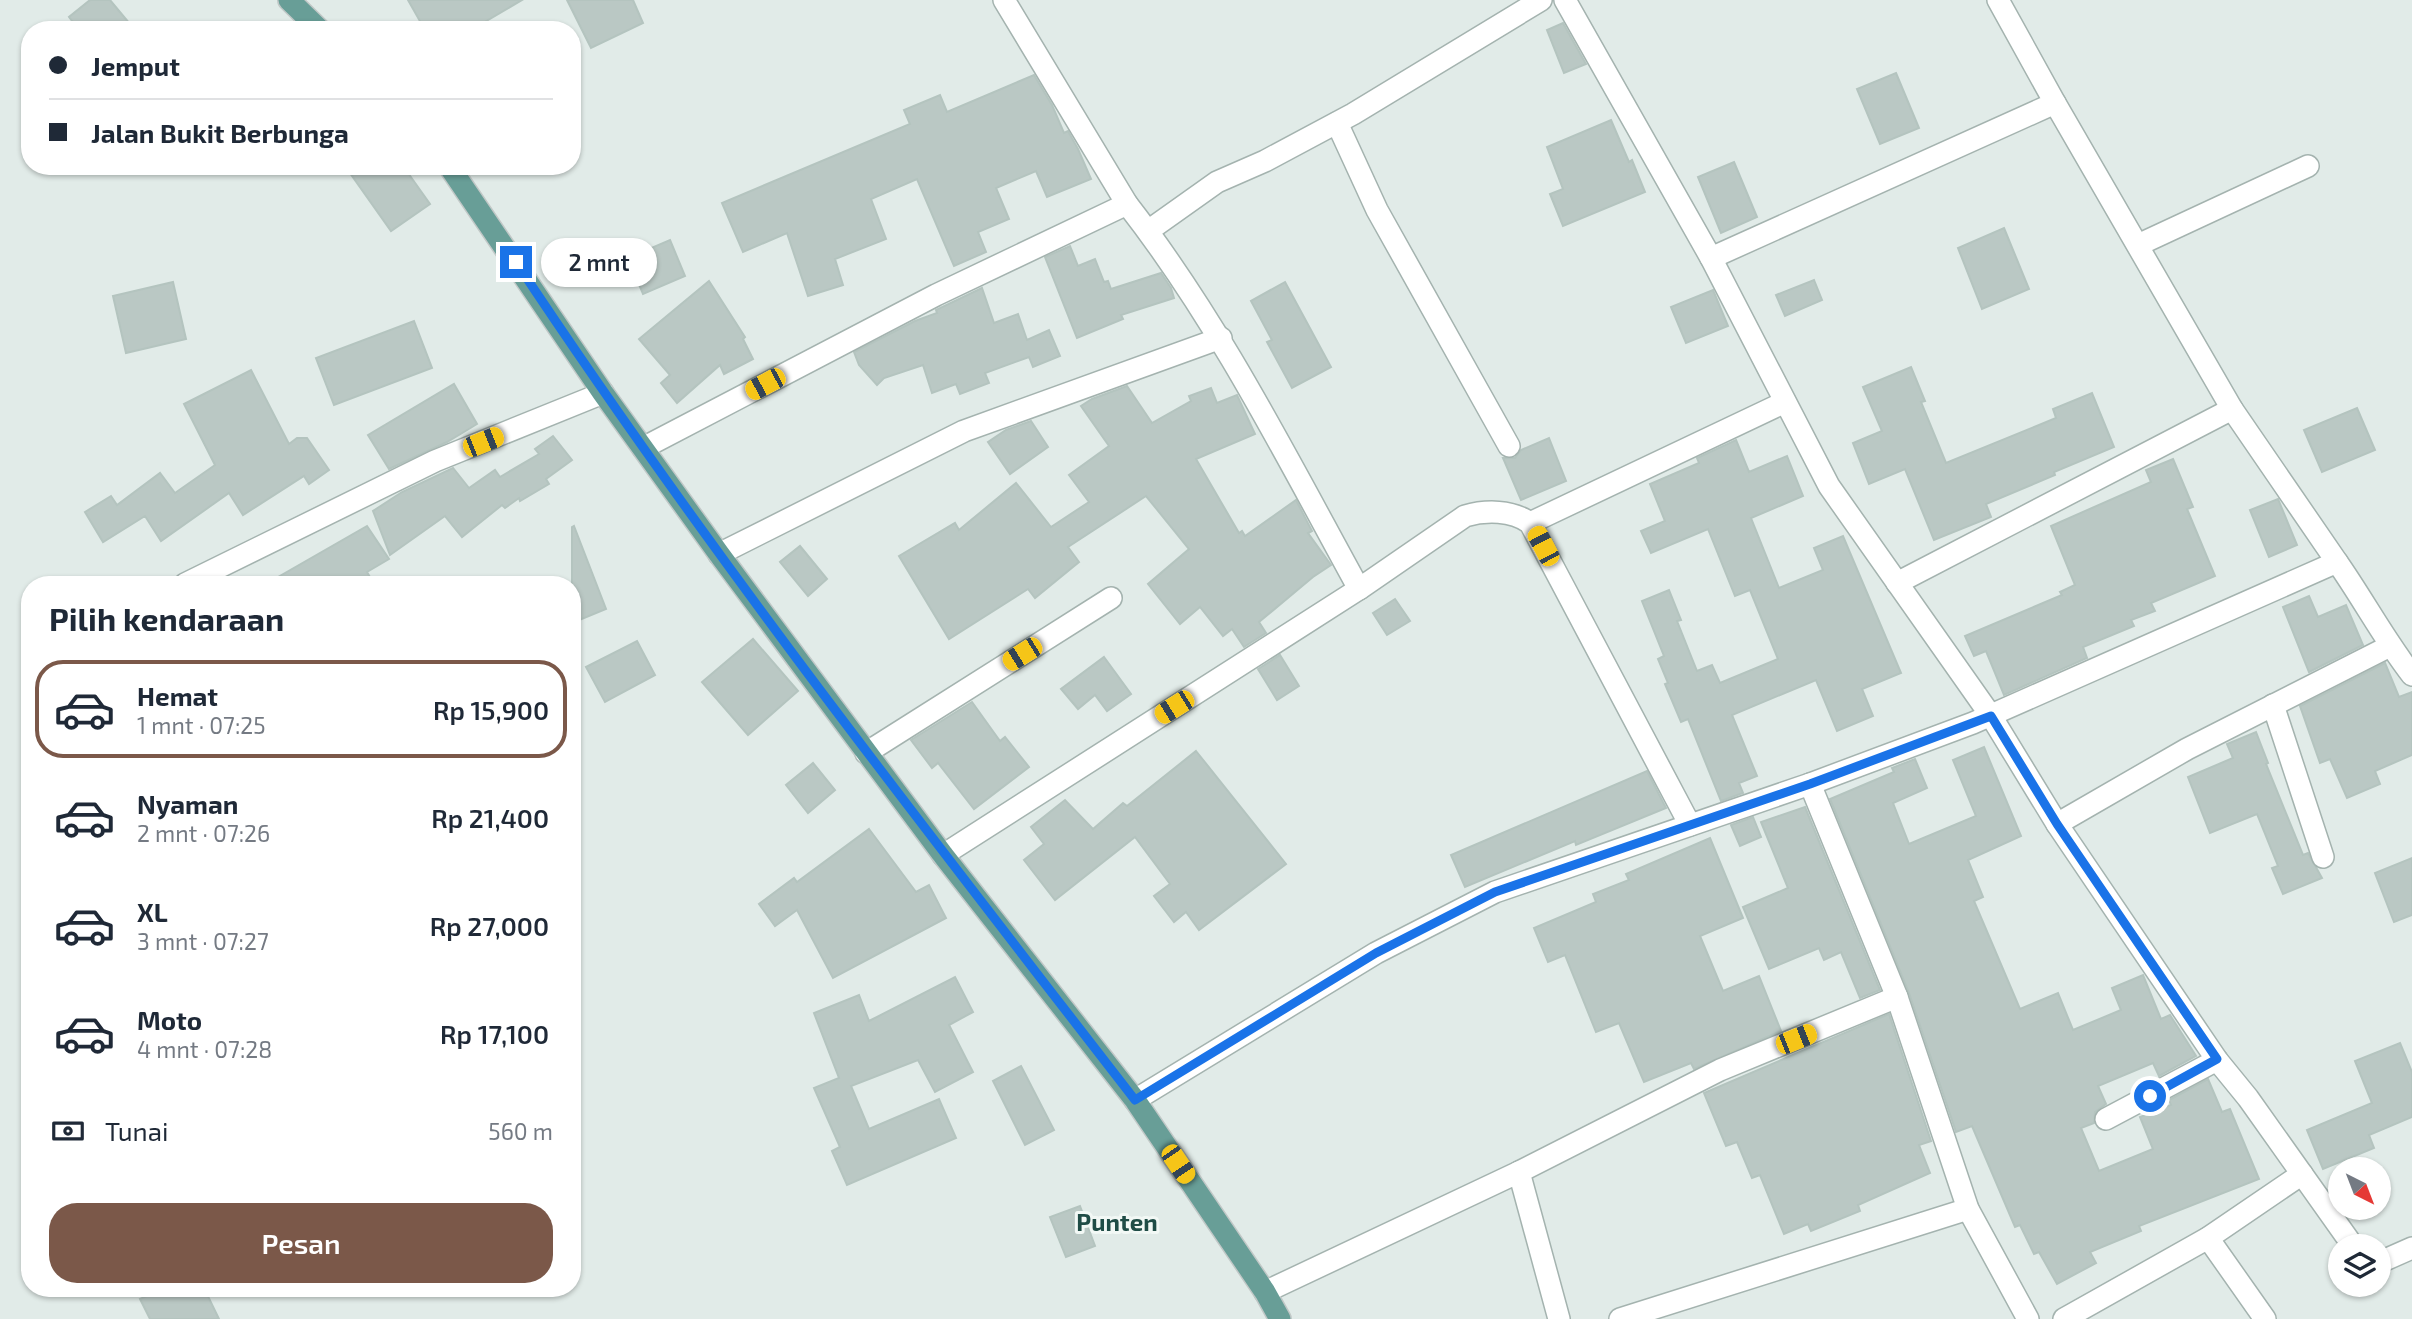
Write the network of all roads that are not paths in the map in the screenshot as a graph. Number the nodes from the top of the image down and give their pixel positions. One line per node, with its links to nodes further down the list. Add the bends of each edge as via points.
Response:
1 (289, 0): 6 (main road)
2 (1004, 0): 11 (street)
3 (1541, 0): 8 (street)
4 (1565, 0): 14 (street)
5 (1998, 0): 7 (street)
6 (311, 21)
7 (2055, 103): 13 (street); 14 (street)
8 (1337, 123): 12 (street, via 1217,182); 19 (street, via 1377,211)
9 (2308, 166): 13 (street)
10 (455, 175): 16 (main road)
11 (1127, 204): 12 (street); 20 (street, via 936,295)
12 (1148, 231): 15 (street)
13 (2138, 245): 18 (street)
14 (1711, 258): 17 (street)
15 (1221, 338): 22 (street, via 964,431); 26 (street)
16 (603, 393): 20 (main road); 24 (street, via 435,461)
17 (1785, 402): 21 (street); 25 (street, via 1829,486)
18 (2232, 409): 23 (street); 25 (street)
19 (1509, 446)
20 (643, 448): 22 (main road)
21 (1530, 523): 26 (street, via 1521,516 1498,512 1465,516); 35 (street)
22 (719, 555): 32 (main road)
23 (2337, 562): 28 (street); 31 (street)
24 (201, 576)
25 (1897, 583): 31 (street)
26 (1359, 589): 36 (street)
27 (1111, 598): 32 (street)
28 (2390, 646): 29 (street); 30 (street)
29 (2412, 675)
30 (2273, 705): 34 (street); 37 (street)
31 (1991, 716): 33 (street); 34 (street)
32 (866, 753): 36 (main road)
33 (1810, 784): 35 (street); 38 (street)
34 (2057, 824): 39 (street)
35 (1690, 825): 40 (street, via 1495,892 1376,953)
36 (943, 855): 40 (main road)
37 (2323, 857)
38 (1897, 997): 42 (street, via 1720,1070); 44 (street)
39 (2217, 1059): 41 (street); 43 (street)
40 (1135, 1100): 49 (main road)
41 (2106, 1119)
42 (1519, 1172): 49 (street); 51 (street)
43 (2302, 1174): 45 (street); 46 (street)
44 (1968, 1209): 52 (street); 53 (street)
45 (2344, 1234)
46 (2208, 1238): 54 (street); 55 (street)
47 (2412, 1248): 48 (street)
48 (2391, 1257)
49 (1265, 1293): 50 (main road)
50 (1280, 1319)
51 (1559, 1319)
52 (1620, 1319)
53 (2028, 1319)
54 (2064, 1319)
55 (2265, 1319)

